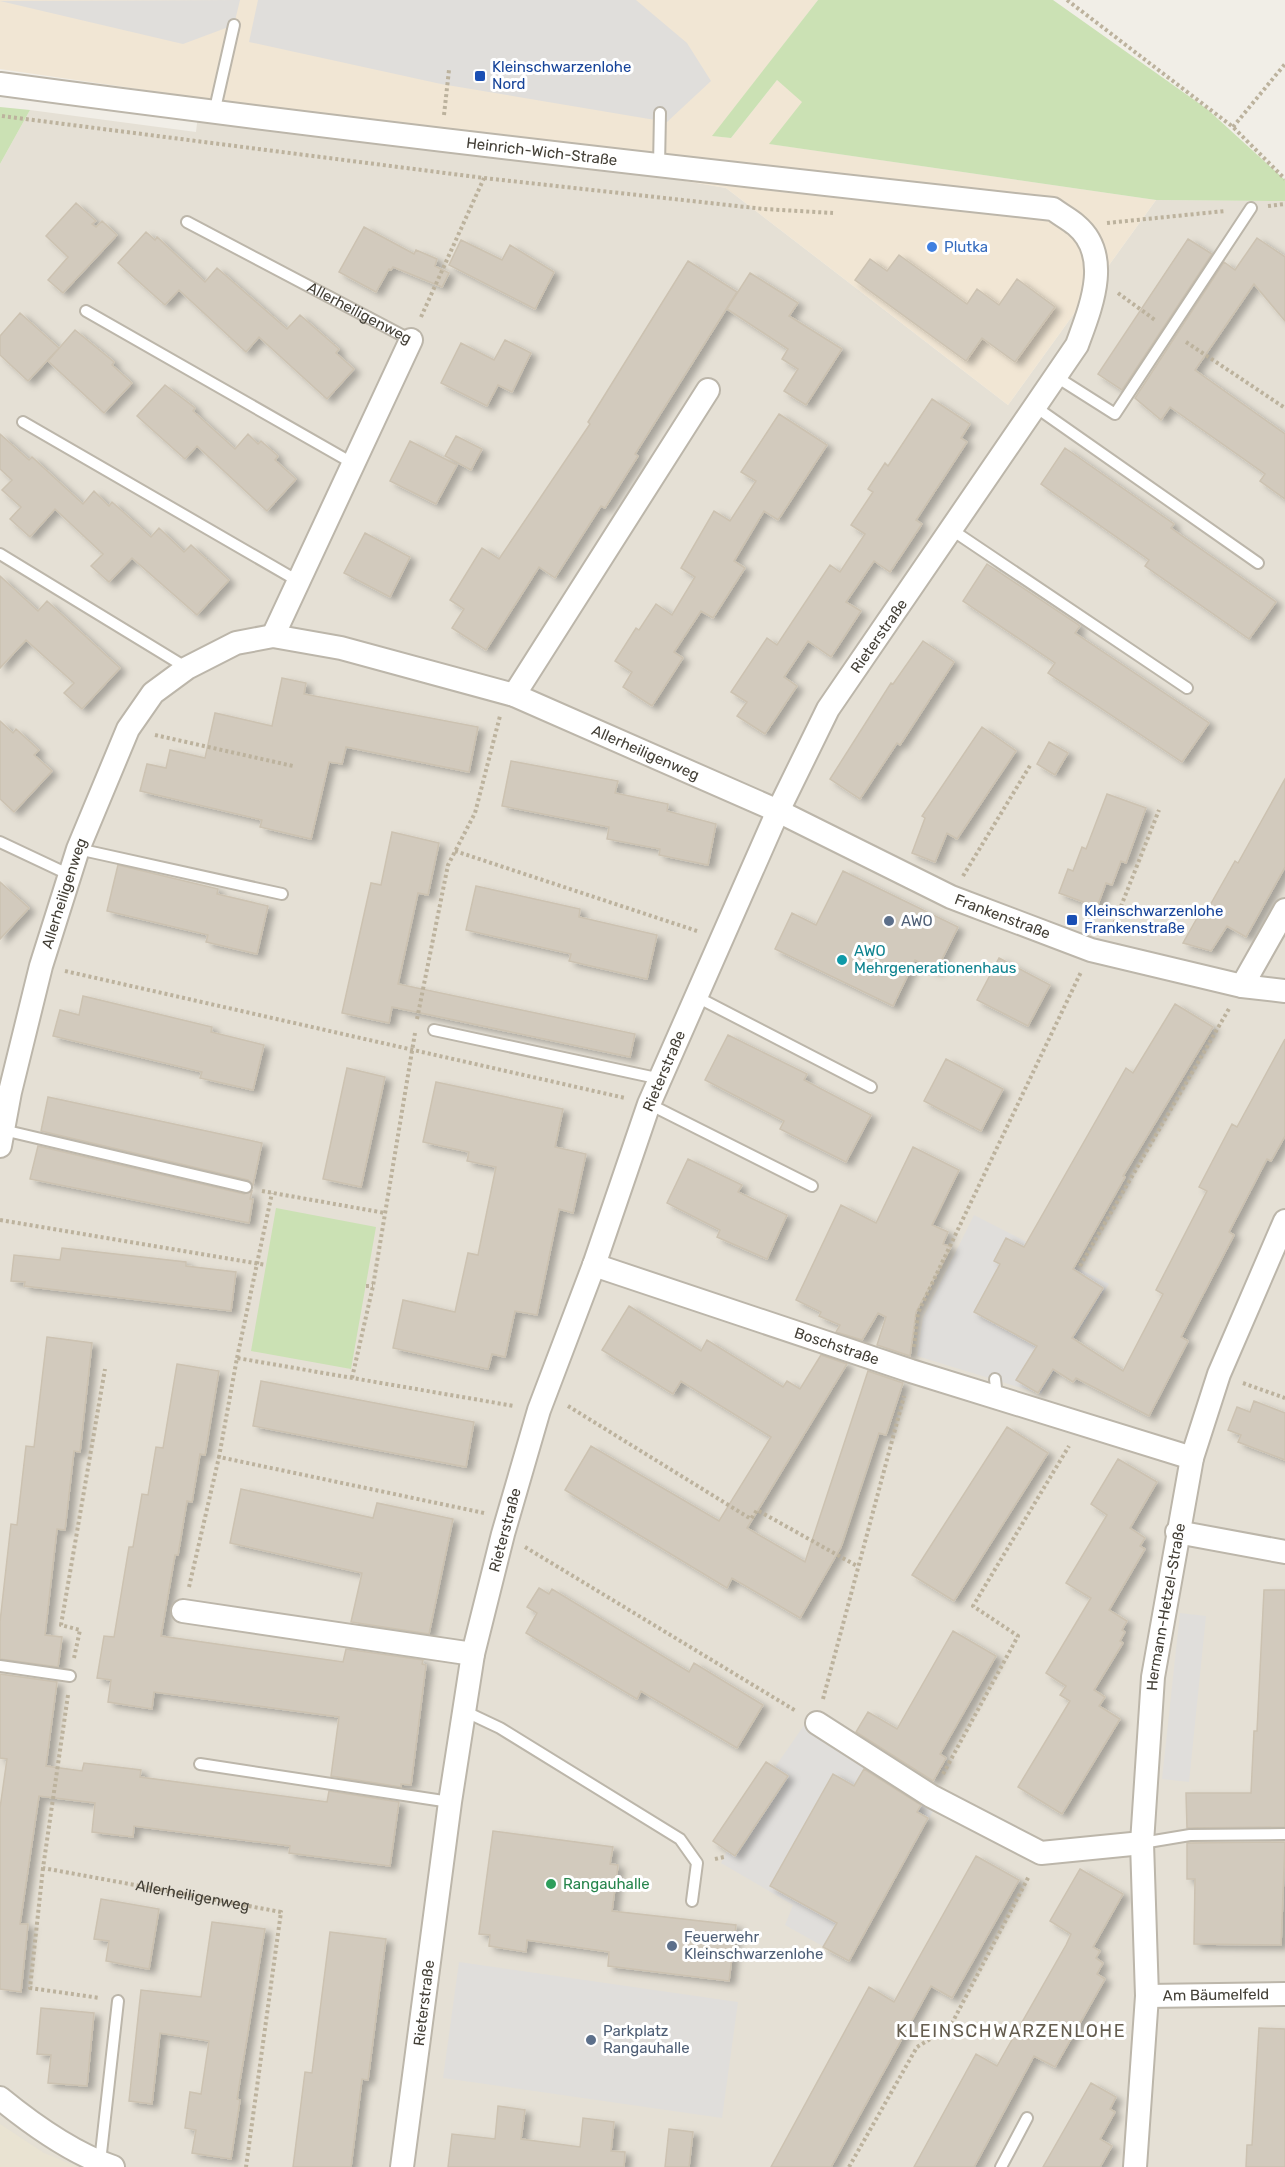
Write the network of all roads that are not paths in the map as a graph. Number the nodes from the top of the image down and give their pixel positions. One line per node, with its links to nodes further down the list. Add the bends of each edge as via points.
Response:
1 (234, 25): 4 (lane)
2 (0, 84): 4 (street, Heinrich-Wich-Straße)
3 (660, 113): 5 (lane)
4 (214, 114): 5 (street, Heinrich-Wich-Straße)
5 (658, 167): 8 (street, Heinrich-Wich-Straße, via 1053,209)
6 (1251, 208): 11 (lane, via 1115,414)
7 (187, 222): 10 (lane, Allerheiligenweg)
8 (1078, 226): 11 (street, Rieterstraße, via 1091,244 1096,265 1093,302 1077,345)
9 (86, 310): 15 (lane)
10 (411, 340): 15 (street, Allerheiligenweg)
11 (1055, 376): 13 (street, Rieterstraße)
12 (708, 390): 23 (street)
13 (1033, 406): 16 (street, Rieterstraße); 18 (lane)
14 (23, 422): 19 (lane)
15 (354, 465): 19 (street, Allerheiligenweg)
16 (952, 530): 22 (lane); 24 (street, Rieterstraße, via 828,709)
17 (0, 554): 21 (lane)
18 (1258, 562)
19 (298, 581): 20 (street, Allerheiligenweg)
20 (273, 636): 21 (street, Allerheiligenweg, via 236,643); 23 (street, Allerheiligenweg, via 341,648)
21 (187, 668): 26 (street, Allerheiligenweg, via 153,693 128,729)
22 (1187, 688)
23 (514, 695): 24 (street, Allerheiligenweg)
24 (777, 811): 30 (street, Frankenstraße, via 951,897 1097,951); 32 (street, Rieterstraße)
25 (0, 842): 27 (lane)
26 (78, 849): 27 (street, Allerheiligenweg); 28 (lane)
27 (70, 875): 37 (street, Allerheiligenweg, via 41,966)
28 (282, 894)
29 (1285, 909): 30 (street)
30 (1242, 986): 31 (street, Frankenstraße)
31 (1285, 992)
32 (695, 995): 34 (street, Rieterstraße); 35 (lane)
33 (434, 1030): 34 (lane)
34 (662, 1079): 36 (street, Rieterstraße)
35 (871, 1087)
36 (649, 1104): 38 (lane); 41 (street, Rieterstraße)
37 (2, 1138): 39 (lane)
38 (812, 1186)
39 (246, 1187)
40 (1285, 1221): 42 (street, Hermann-Hetzel-Straße, via 1219,1374)
41 (594, 1265): 42 (street, Boschstraße, via 910,1371 996,1388); 46 (street, Rieterstraße, via 542,1401)
42 (1192, 1458): 43 (street, Hermann-Hetzel-Straße)
43 (1177, 1532): 44 (street); 54 (street, Hermann-Hetzel-Straße, via 1153,1677)
44 (1285, 1552)
45 (183, 1611): 46 (street)
46 (473, 1654): 49 (street, Rieterstraße)
47 (0, 1666): 48 (lane)
48 (70, 1676)
49 (464, 1711): 52 (street, Rieterstraße); 55 (lane, via 500,1728 680,1839 697,1863)
50 (817, 1724): 54 (street, via 931,1796 1041,1852)
51 (200, 1764): 52 (lane)
52 (450, 1803): 62 (street, Rieterstraße)
53 (1285, 1834): 54 (lane, via 1190,1834)
54 (1142, 1844): 57 (street, Hermann-Hetzel-Straße)
55 (693, 1900)
56 (1285, 1994): 57 (street, Am Bäumelfeld)
57 (1147, 1996): 64 (street, Hermann-Hetzel-Straße)
58 (118, 2001): 61 (lane)
59 (0, 2098): 61 (street, via 31,2123)
60 (1027, 2118): 63 (lane)
61 (106, 2165)
62 (402, 2167)
63 (1001, 2167)
64 (1135, 2167)

